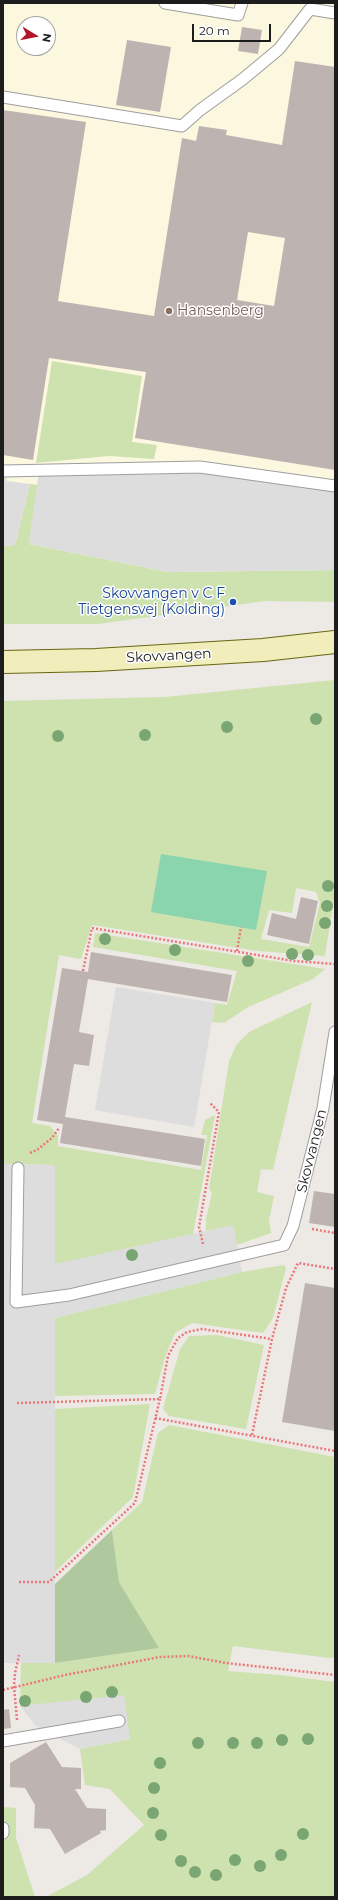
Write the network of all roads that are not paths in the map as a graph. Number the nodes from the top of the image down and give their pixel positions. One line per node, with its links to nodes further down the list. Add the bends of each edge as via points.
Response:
1 (166, 3): 2 (lane, via 238,15)
2 (242, 3)
3 (310, 6): 4 (lane); 5 (lane, via 279,49 182,126)
4 (335, 13)
5 (3, 97)
6 (3, 471): 7 (lane, via 200,467)
7 (335, 486)
8 (335, 642): 9 (street, Skovvangen, via 263,650 96,660)
9 (3, 662)
10 (335, 1032): 11 (lane, Skovvangen, via 323,1108 293,1226 284,1245 69,1295 16,1302)
11 (18, 1168)
12 (119, 1720): 13 (lane)
13 (3, 1741)
14 (3, 1828): 15 (lane)
15 (3, 1833)

